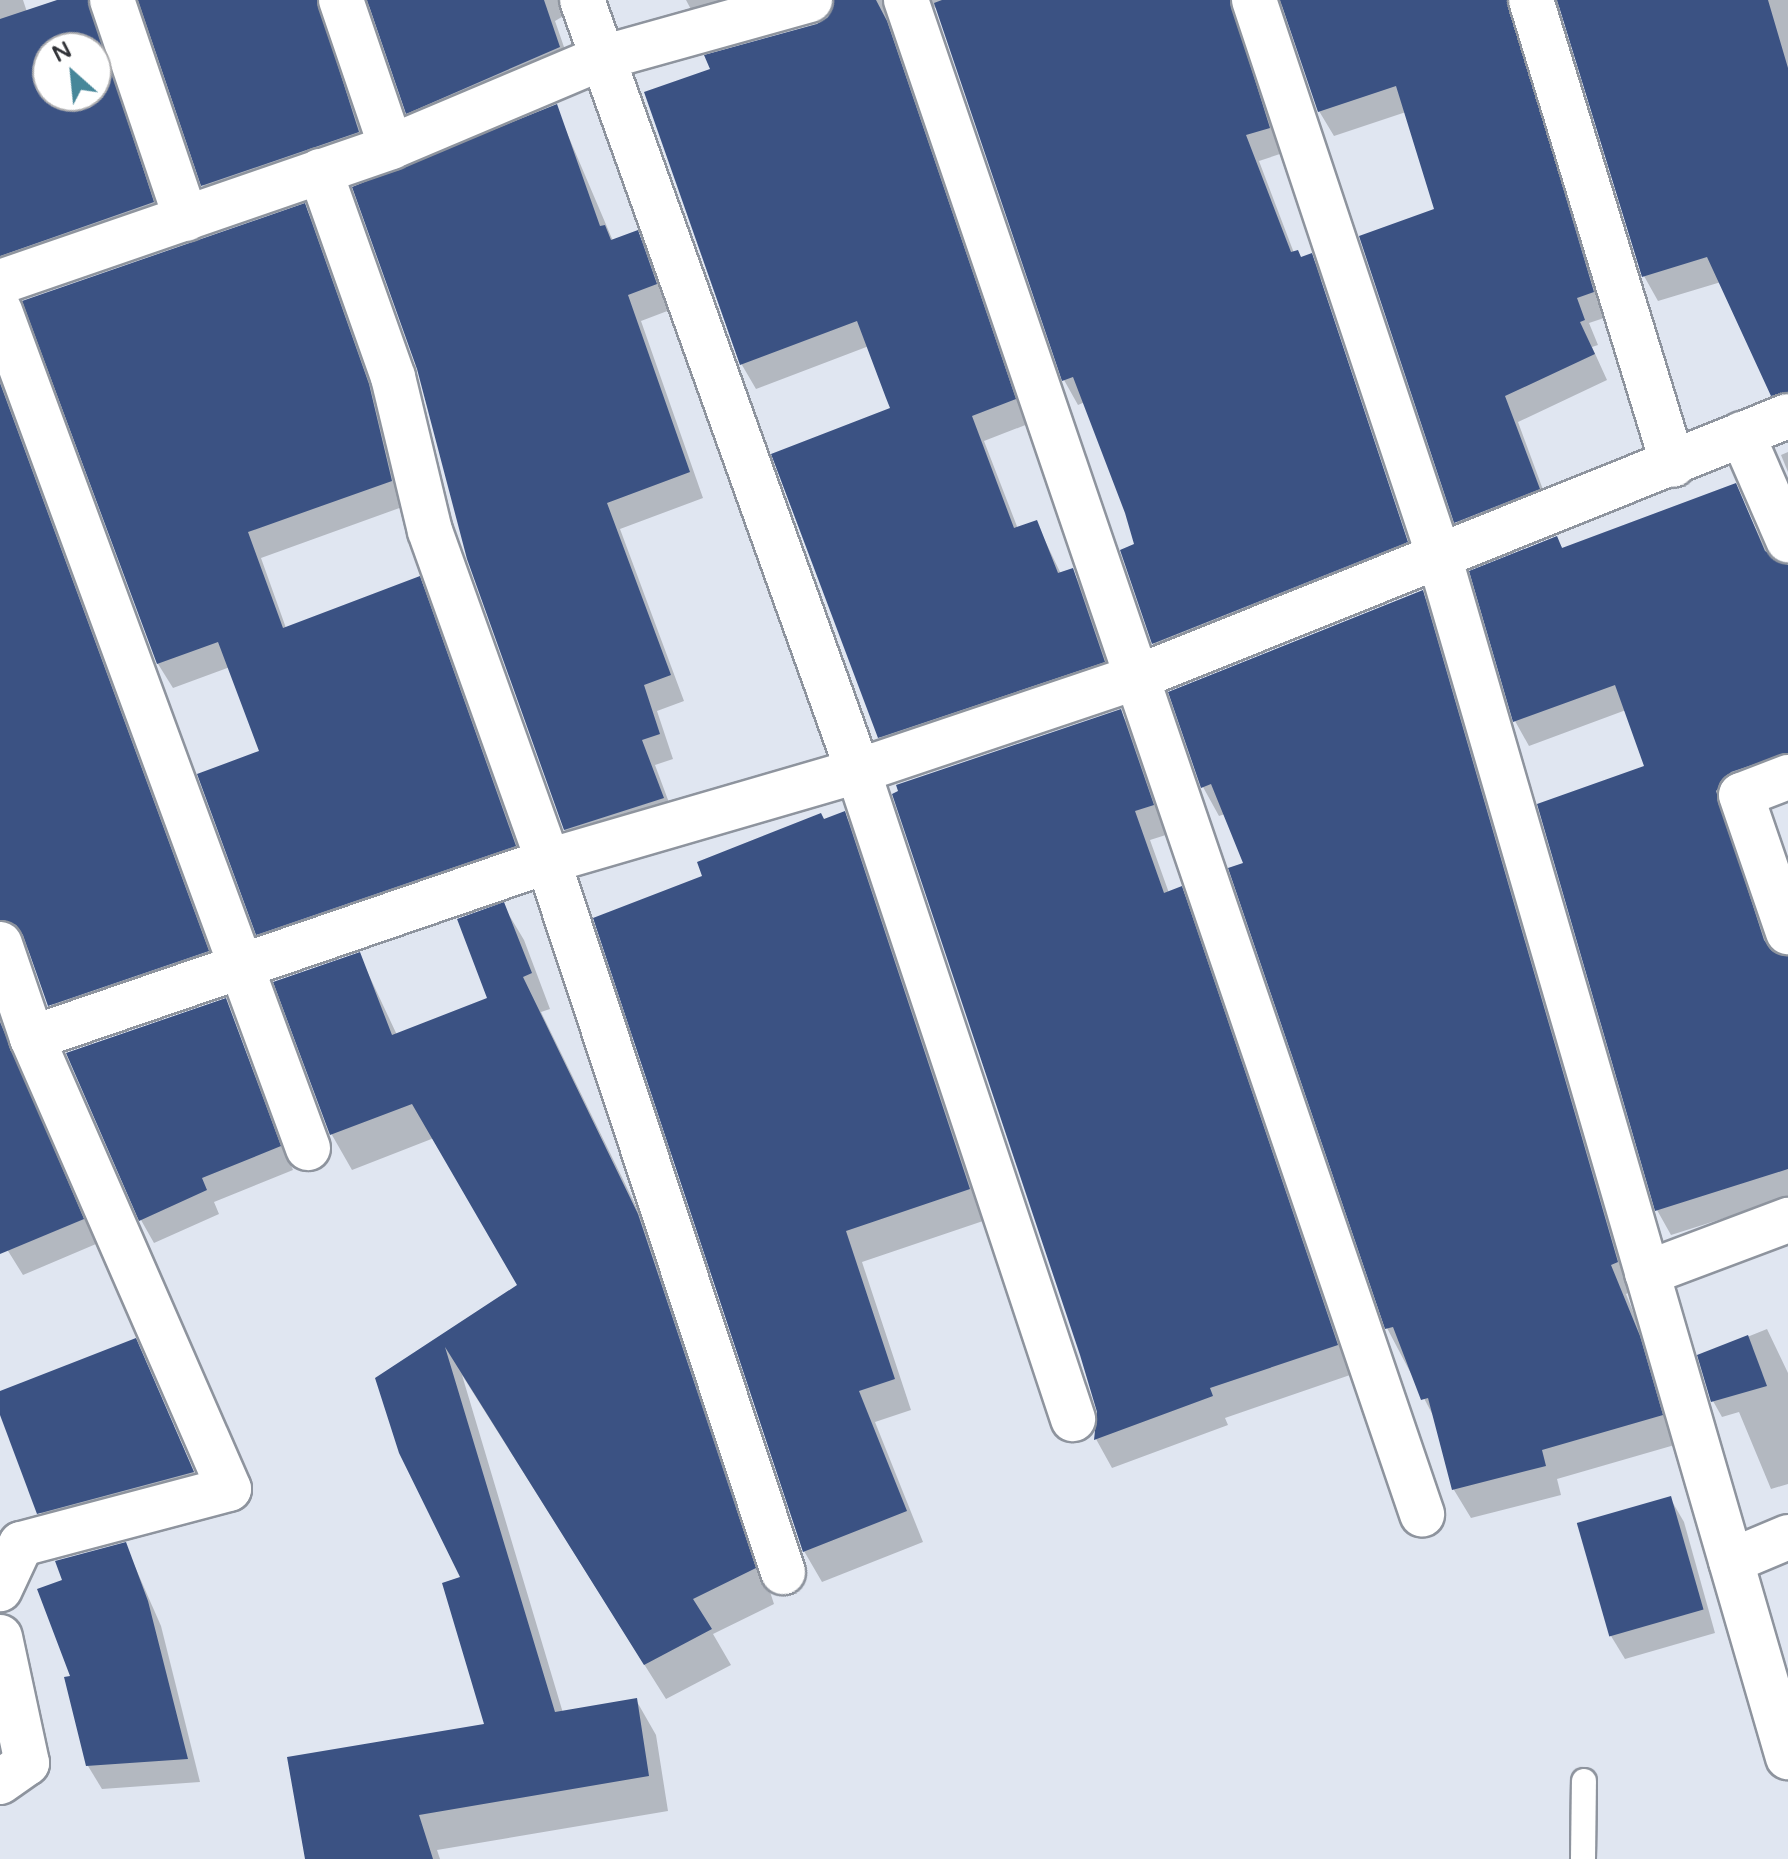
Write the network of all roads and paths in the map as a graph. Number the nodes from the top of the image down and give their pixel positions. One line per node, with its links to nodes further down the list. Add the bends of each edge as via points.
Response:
1 (112, 0): 11 (street)
2 (341, 0): 9 (street)
3 (582, 0): 8 (street)
4 (906, 0): 19 (street)
5 (1254, 0): 18 (street)
6 (1531, 0): 16 (street)
7 (799, 2): 8 (street)
8 (602, 58): 9 (street); 20 (street)
9 (391, 147): 10 (street)
10 (320, 171): 11 (street); 22 (street, via 393,377 430,531)
11 (186, 219): 12 (street)
12 (0, 282)
13 (0, 311): 25 (street)
14 (1788, 416): 15 (street)
15 (1742, 434): 16 (street); 17 (street)
16 (1673, 465): 18 (street)
17 (1788, 540)
18 (1439, 556): 19 (street); 29 (street)
19 (1138, 677): 20 (street); 31 (street)
20 (858, 771): 22 (street); 30 (street)
21 (1788, 777): 23 (street, via 1741,795)
22 (548, 861): 25 (street); 34 (street)
23 (1788, 932)
24 (2, 956): 26 (street)
25 (240, 969): 26 (street); 27 (street)
26 (32, 1038): 35 (street, via 229,1489 21,1544)
27 (308, 1148)
28 (1788, 1220): 29 (street)
29 (1647, 1273): 33 (street)
30 (1073, 1419)
31 (1422, 1514)
32 (1788, 1537): 33 (street)
33 (1731, 1561): 37 (street)
34 (783, 1572)
35 (0, 1589)
36 (0, 1637): 39 (street, via 27,1763)
37 (1788, 1757)
38 (1584, 1781): 40 (lane)
39 (0, 1782)
40 (1583, 1859)

